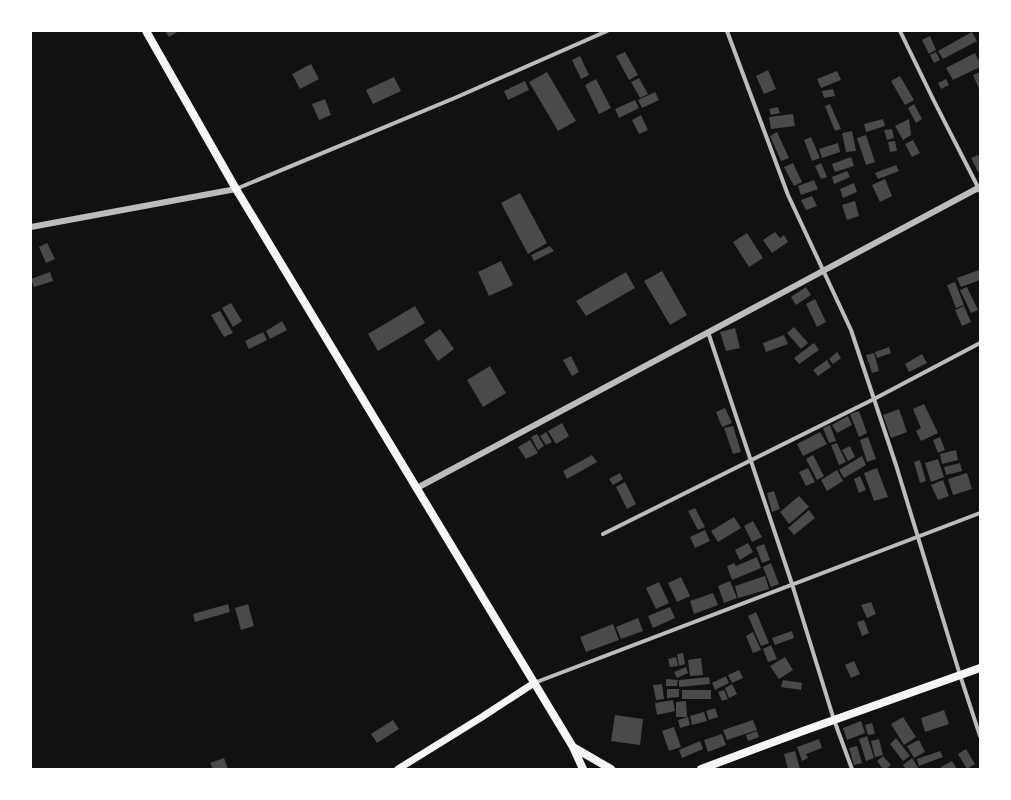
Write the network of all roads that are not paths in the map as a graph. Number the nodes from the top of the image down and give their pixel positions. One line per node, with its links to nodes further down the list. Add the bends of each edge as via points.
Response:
1 (146, 31): 6 (main road)
2 (607, 31): 6 (street)
3 (727, 31): 8 (street, via 788,195)
4 (900, 31): 5 (street)
5 (979, 188): 8 (street)
6 (236, 189): 7 (street); 13 (main road)
7 (31, 227)
8 (823, 271): 9 (street); 11 (street, via 851,330)
9 (708, 332): 12 (street); 13 (street)
10 (980, 343): 11 (street)
11 (874, 399): 12 (street); 16 (street)
12 (751, 460): 15 (street); 17 (street)
13 (417, 488): 20 (main road)
14 (980, 513): 16 (street)
15 (604, 534)
16 (918, 536): 17 (street); 19 (street)
17 (792, 584): 20 (street); 21 (street)
18 (980, 668): 19 (main road)
19 (960, 675): 21 (main road); 22 (street)
20 (534, 683): 23 (main road); 24 (main road)
21 (834, 720): 27 (main road); 28 (street)
22 (980, 736)
23 (573, 747): 25 (main road); 26 (main road)
24 (398, 769)
25 (583, 769)
26 (611, 769)
27 (701, 769)
28 (852, 769)

